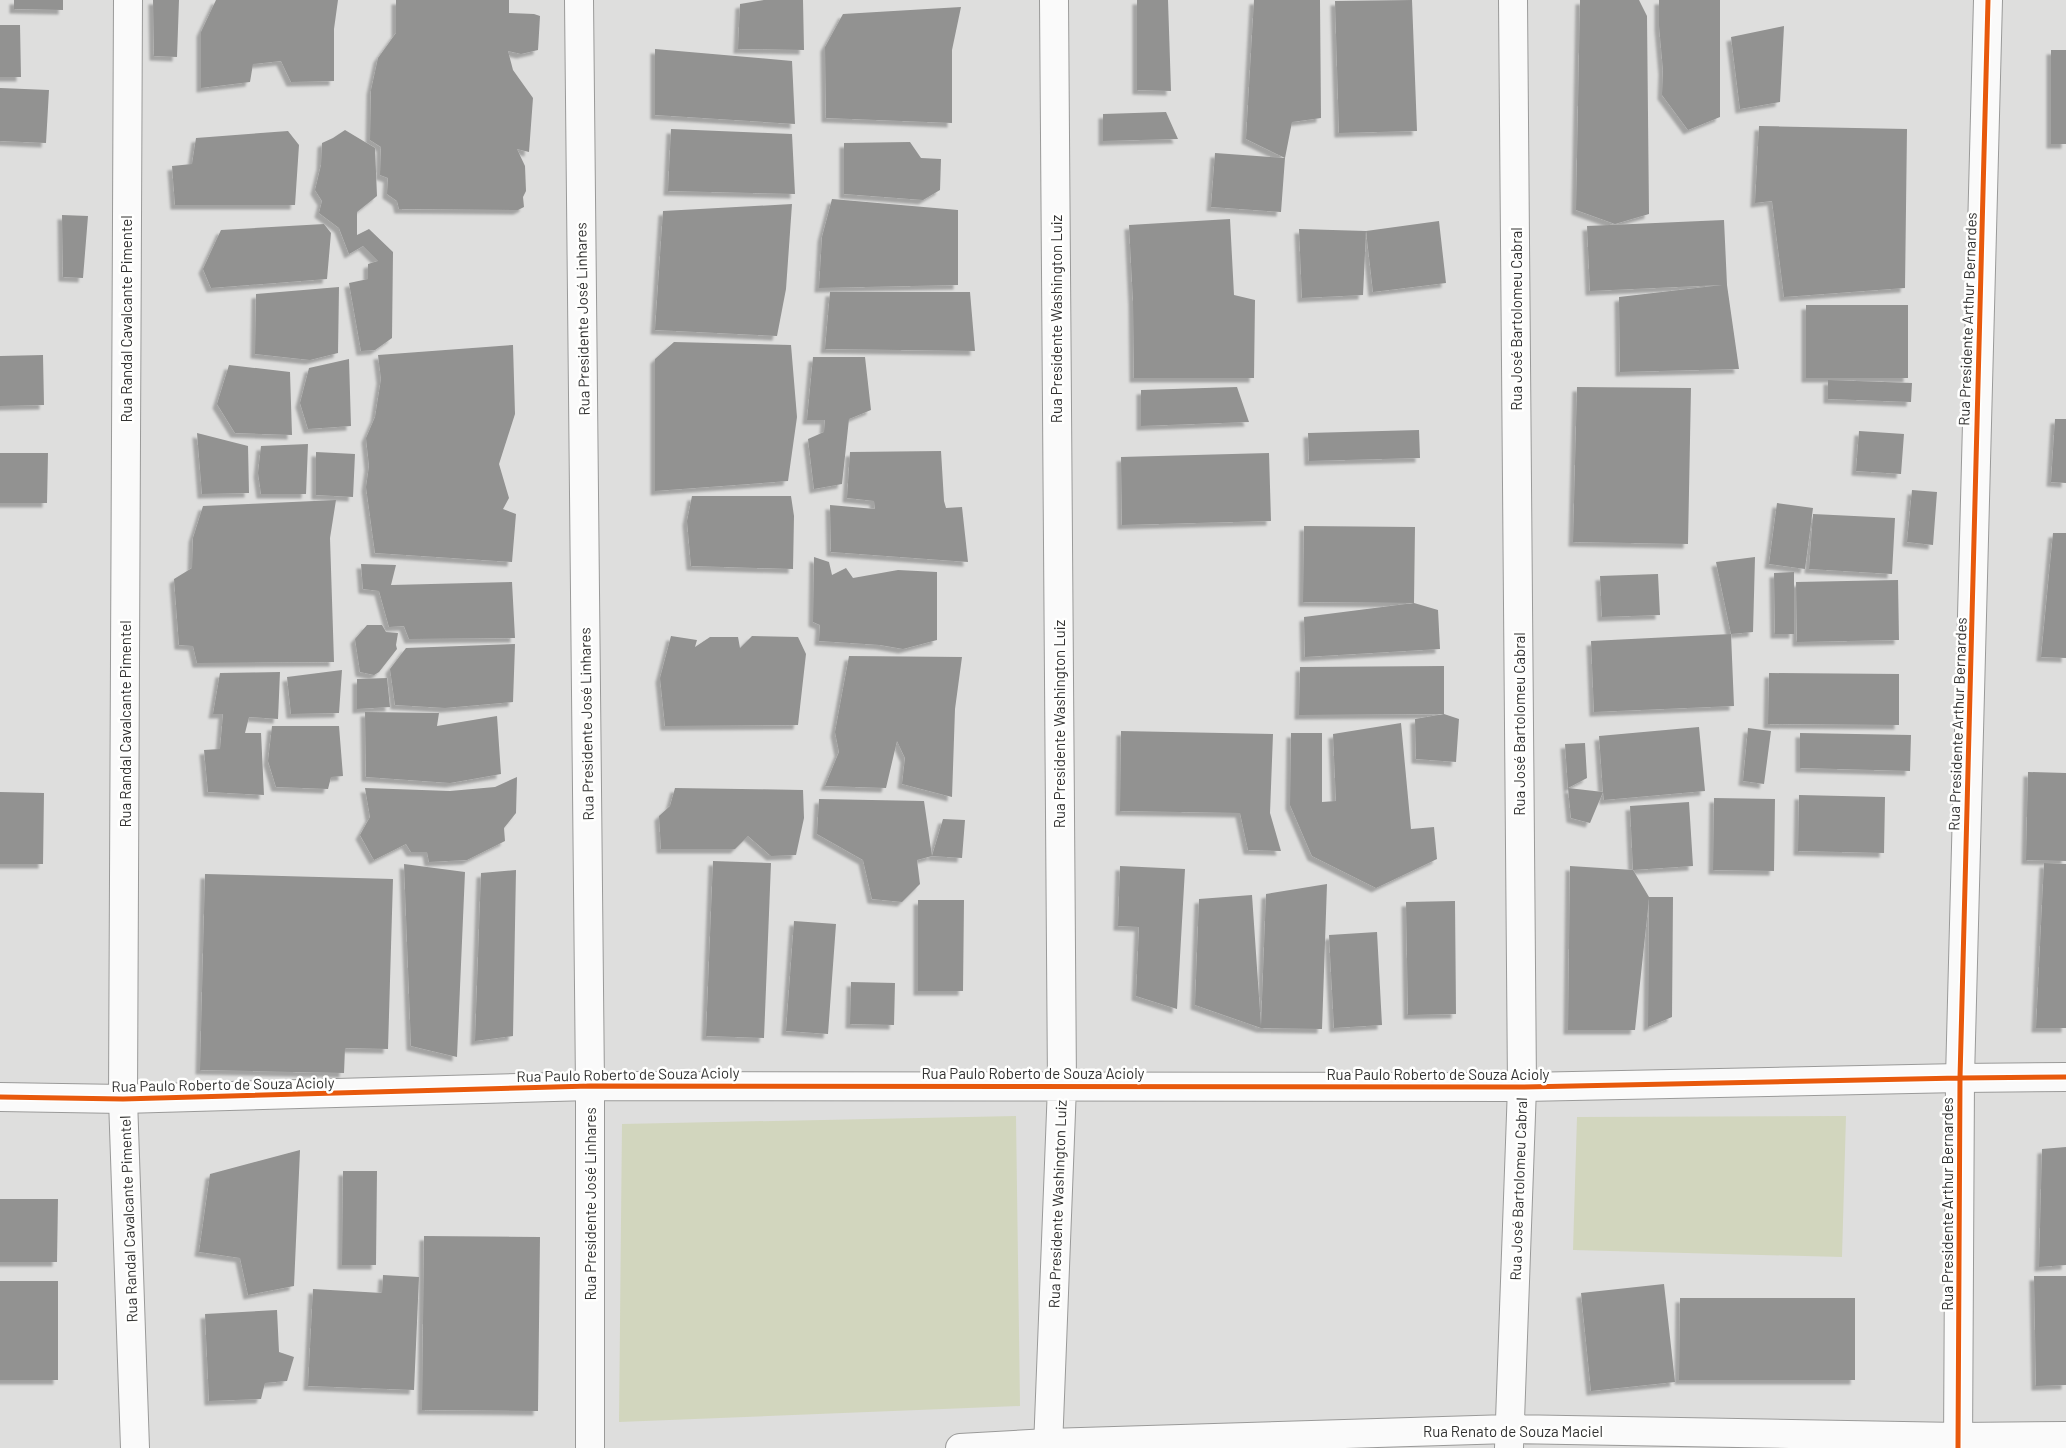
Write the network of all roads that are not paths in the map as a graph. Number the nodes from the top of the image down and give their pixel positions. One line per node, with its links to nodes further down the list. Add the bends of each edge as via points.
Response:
1 (128, 0): 12 (street, Rua Randal Cavalcante Pimentel)
2 (579, 0): 8 (street, Rua Presidente José Linhares)
3 (1054, 0): 9 (street, Rua Presidente Washington Luiz)
4 (1513, 0): 10 (street, Rua José Bartolomeu Cabral)
5 (1988, 0): 6 (street, Rua Presidente Arthur Bernardes)
6 (1960, 1078): 7 (street, Rua Paulo Roberto de Souza Acioly); 10 (street, Rua Paulo Roberto de Souza Acioly); 15 (street, Rua Presidente Arthur Bernardes)
7 (2066, 1078)
8 (590, 1086): 9 (street, Rua Paulo Roberto de Souza Acioly); 12 (street, Rua Paulo Roberto de Souza Acioly); 18 (street, Rua Presidente José Linhares)
9 (1062, 1086): 10 (street, Rua Paulo Roberto de Souza Acioly); 16 (street, Rua Presidente Washington Luiz)
10 (1522, 1087): 14 (street, Rua José Bartolomeu Cabral)
11 (0, 1097): 12 (street, Rua Paulo Roberto de Souza Acioly)
12 (124, 1100): 17 (street, Rua Randal Cavalcante Pimentel)
13 (2066, 1436): 15 (street, Rua Renato de Souza Maciel)
14 (1509, 1438): 15 (street, Rua Renato de Souza Maciel); 16 (street, Rua Renato de Souza Maciel)
15 (1958, 1443)
16 (1048, 1446): 19 (street, Rua Renato de Souza Maciel)
17 (135, 1448)
18 (590, 1448)
19 (960, 1448)

